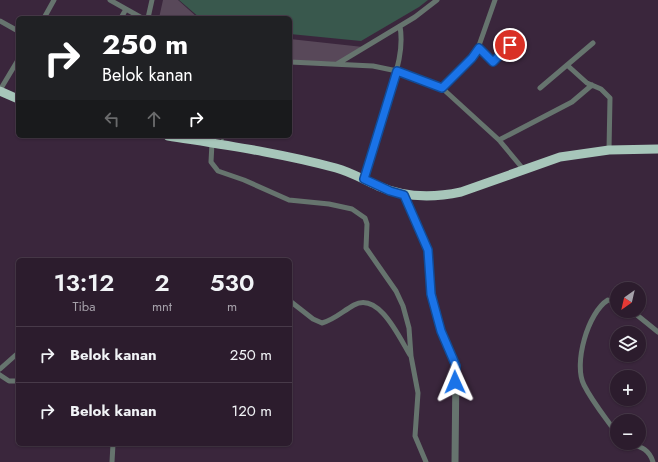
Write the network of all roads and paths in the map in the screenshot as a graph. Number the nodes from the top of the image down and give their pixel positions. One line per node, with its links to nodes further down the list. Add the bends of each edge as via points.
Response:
1 (54, 0): 8 (street)
2 (110, 0): 6 (street)
3 (152, 0): 11 (street)
4 (436, 0): 13 (street, via 426,10)
5 (495, 0): 17 (street)
6 (120, 2): 7 (street)
7 (126, 9): 9 (street); 10 (street)
8 (45, 16)
9 (122, 16)
10 (138, 16)
11 (148, 16)
12 (0, 21): 14 (street)
13 (400, 26): 20 (street); 22 (street, via 401,46)
14 (16, 30)
15 (593, 43): 21 (street)
16 (510, 45): 17 (street, via 493,62)
17 (479, 48): 24 (street)
18 (292, 62): 20 (street)
19 (16, 63): 26 (street)
20 (336, 65): 22 (street, via 362,64)
21 (567, 65): 23 (street, via 580,78); 25 (street)
22 (397, 71): 24 (street); 35 (street)
23 (592, 85): 30 (street, via 572,102); 33 (street, via 610,98)
24 (442, 88): 30 (street)
25 (540, 88)
26 (0, 91): 27 (highway)
27 (16, 98)
28 (181, 138): 31 (highway)
29 (223, 140): 31 (highway); 35 (highway, via 337,168)
30 (500, 140): 34 (street)
31 (212, 143): 42 (street, via 211,162 218,171 289,200 352,209 365,218 366,248 404,306)
32 (658, 149): 33 (highway)
33 (609, 150): 34 (highway, via 560,158)
34 (524, 170): 36 (highway, via 449,195)
35 (364, 179): 36 (highway)
36 (404, 195): 51 (street, via 428,250 434,303 441,331 456,366)
37 (610, 301): 46 (street, via 603,303 587,329 583,342 581,373 584,385)
38 (292, 303): 42 (street, via 312,319 322,323 355,304 371,304 390,320)
39 (641, 318): 40 (street)
40 (658, 332)
41 (16, 355): 43 (street)
42 (411, 356): 50 (street, via 418,393 416,436)
43 (0, 370)
44 (0, 375): 45 (street, via 9,380)
45 (16, 380)
46 (610, 424)
47 (113, 446): 49 (street)
48 (646, 450): 52 (street)
49 (112, 462)
50 (426, 462)
51 (455, 462)
52 (653, 462)

